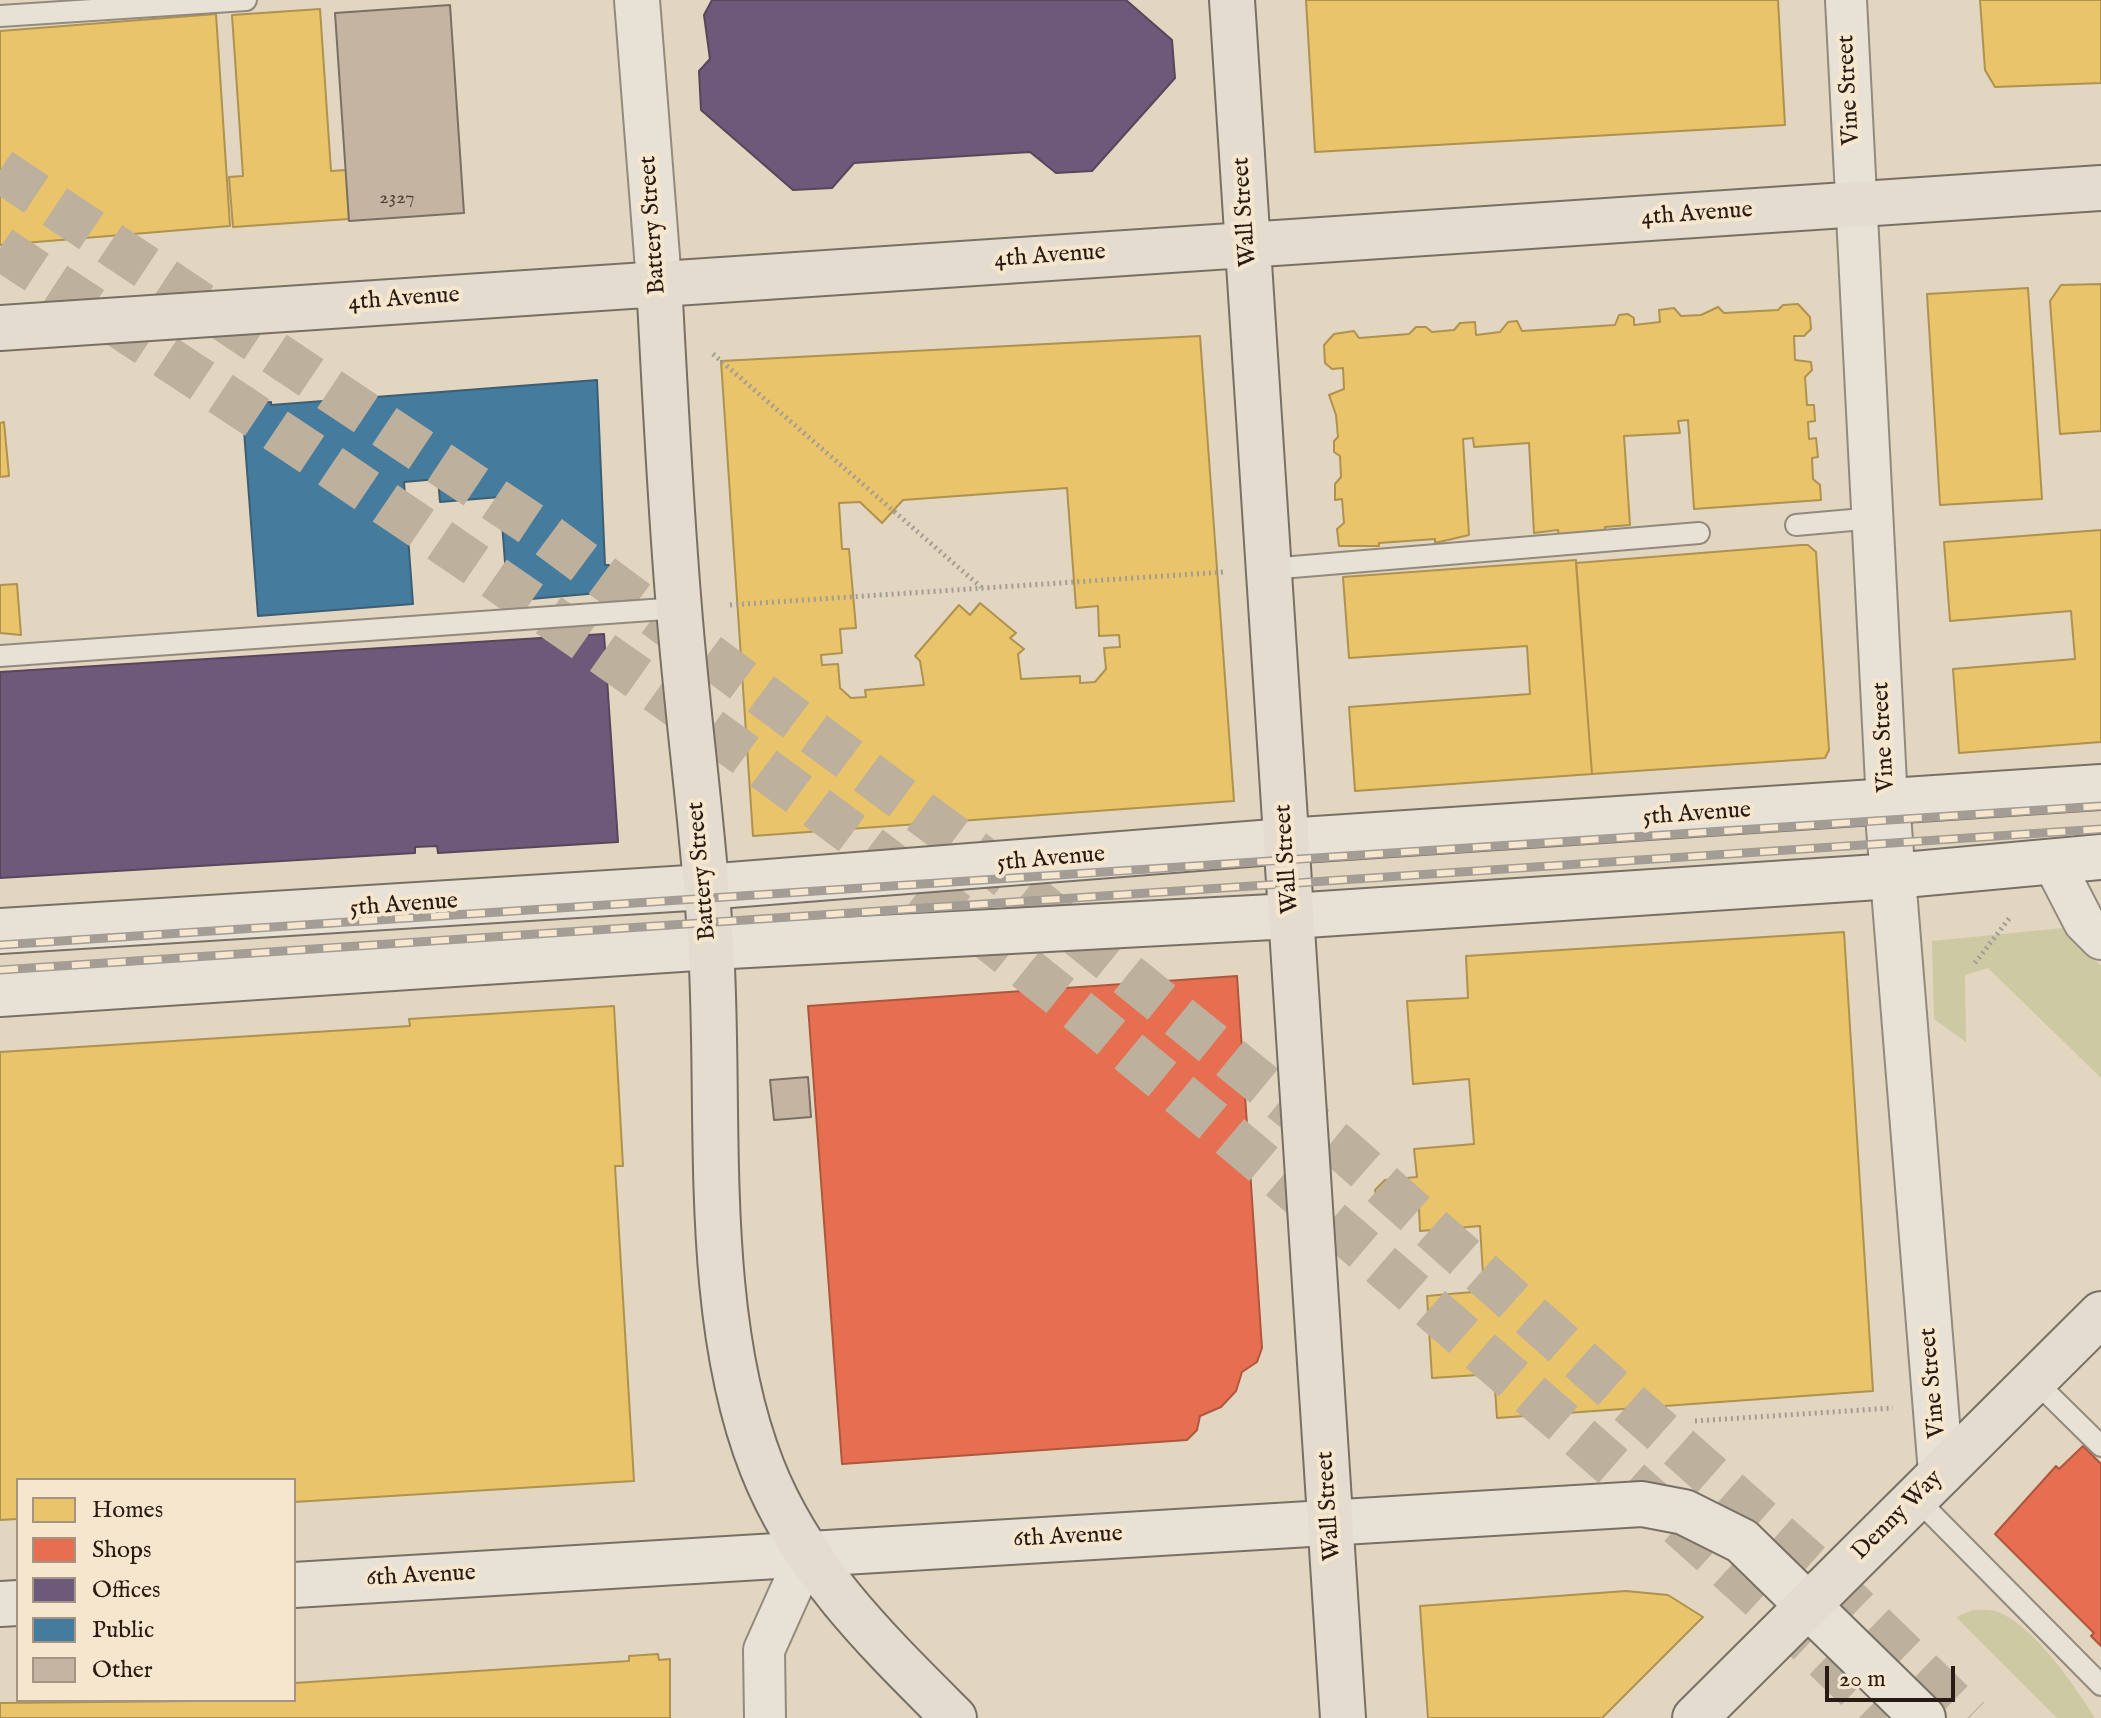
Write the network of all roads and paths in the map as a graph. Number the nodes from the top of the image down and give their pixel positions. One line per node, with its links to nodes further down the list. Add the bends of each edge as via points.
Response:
1 (246, 0): 5 (lane)
2 (637, 0): 9 (main road, Battery Street)
3 (1232, 0): 8 (main road, Wall Street)
4 (1846, 0): 7 (street, Vine Street)
5 (0, 16)
6 (2101, 188): 7 (main road, 4th Avenue)
7 (1856, 206): 8 (main road, 4th Avenue); 12 (street, Vine Street)
8 (1248, 244): 9 (main road, 4th Avenue); 15 (main road, Wall Street)
9 (659, 282): 10 (main road, 4th Avenue); 19 (main road, Battery Street)
10 (0, 328)
11 (713, 354): 17 (path)
12 (1874, 518): 13 (lane); 22 (street, Vine Street)
13 (1796, 525)
14 (1699, 533): 15 (lane)
15 (1269, 569): 23 (main road, Wall Street)
16 (1225, 572): 17 (path)
17 (982, 588): 18 (path)
18 (730, 605)
19 (679, 608): 20 (lane); 27 (main road, Battery Street)
20 (0, 656)
21 (2101, 787): 22 (main road, 5th Avenue)
22 (1887, 803): 23 (main road, 5th Avenue); 26 (main road, Vine Street)
23 (1286, 841): 27 (main road, 5th Avenue); 28 (main road, Wall Street)
24 (2101, 857): 25 (main road)
25 (2052, 860): 26 (main road); 31 (street, via 2084,922)
26 (1893, 876): 28 (main road); 40 (main road, Vine Street)
27 (705, 887): 30 (main road, 5th Avenue); 32 (main road, Battery Street)
28 (1291, 916): 32 (main road); 41 (main road, Wall Street)
29 (2011, 916): 33 (path)
30 (0, 931)
31 (2101, 939)
32 (711, 947): 34 (main road); 42 (main road, Battery Street, via 720,1227 733,1363 763,1471)
33 (1975, 963)
34 (0, 994)
35 (2101, 1314): 36 (main road, Denny Way)
36 (2034, 1380): 39 (lane); 40 (main road, Denny Way)
37 (1893, 1408): 38 (path)
38 (1695, 1421)
39 (2101, 1446)
40 (1929, 1485): 44 (main road, Denny Way); 45 (lane)
41 (1331, 1522): 42 (main road, 6th Avenue); 44 (main road, 6th Avenue, via 1621,1504 1663,1506 1704,1519 1742,1541); 48 (main road, Wall Street)
42 (807, 1554): 43 (main road, 6th Avenue); 46 (street, via 764,1650); 47 (main road, Battery Street, via 867,1631)
43 (296, 1585)
44 (1810, 1604): 49 (main road, Denny Way); 50 (main road, 6th Avenue)
45 (2101, 1685)
46 (765, 1718)
47 (954, 1718)
48 (1343, 1718)
49 (1695, 1718)
50 (1923, 1718)

